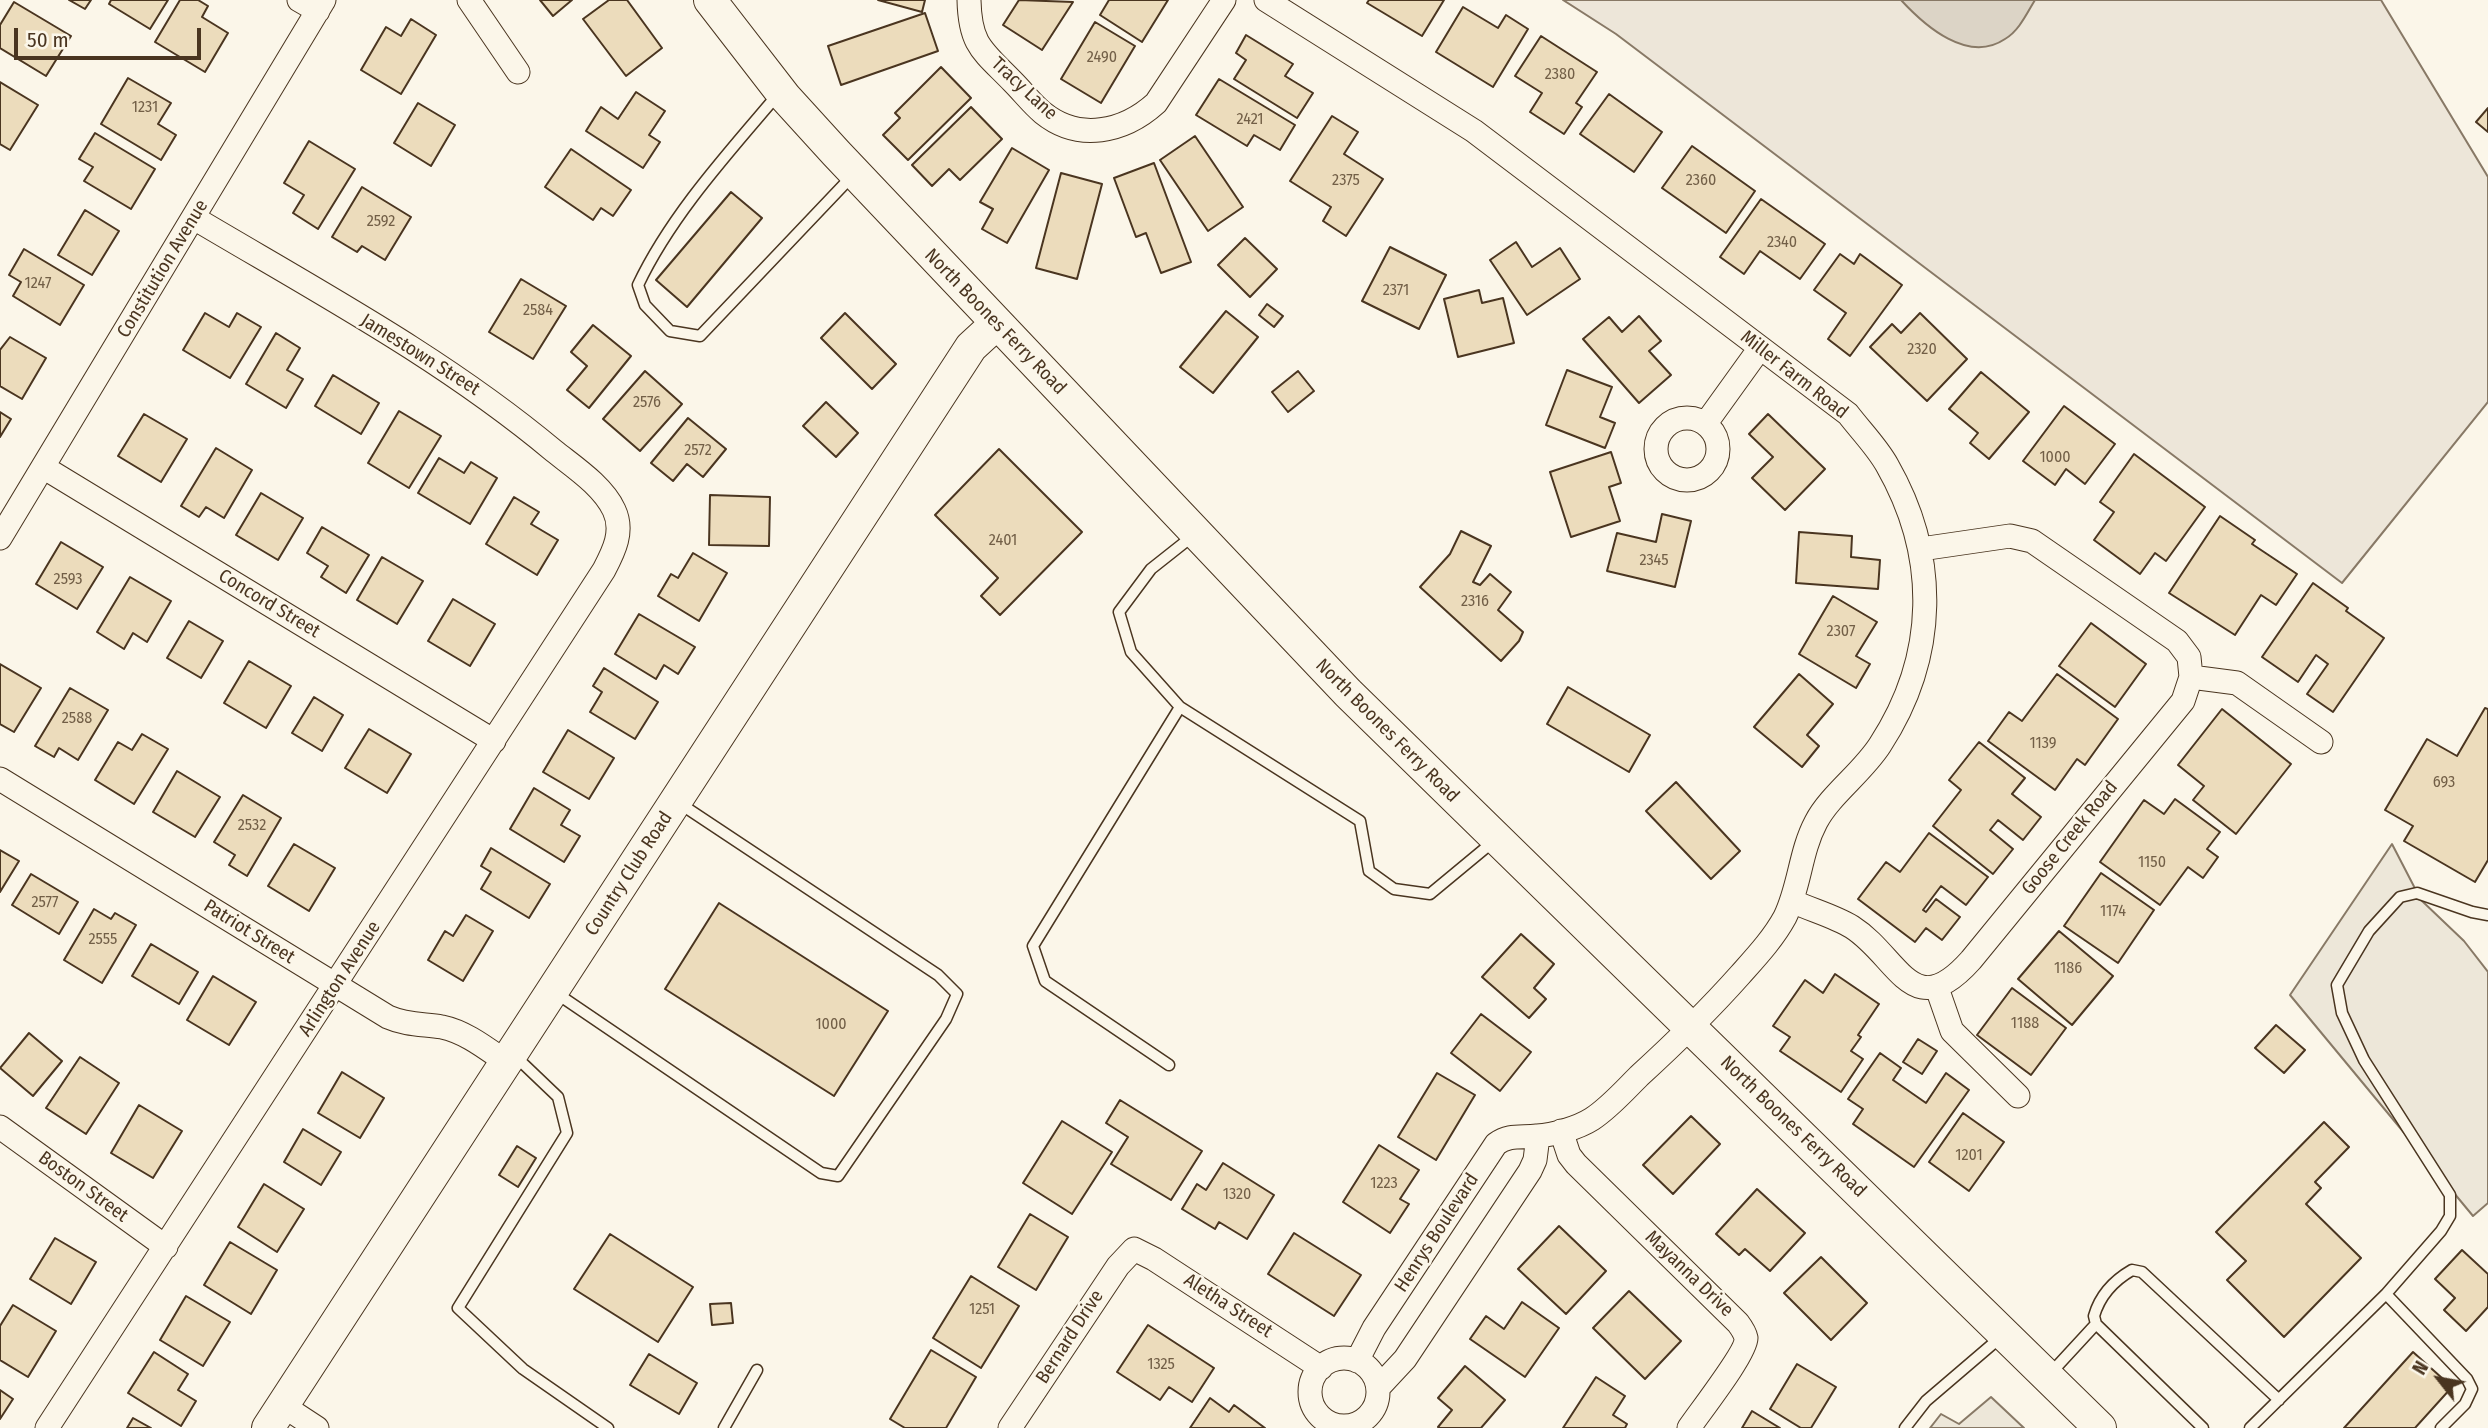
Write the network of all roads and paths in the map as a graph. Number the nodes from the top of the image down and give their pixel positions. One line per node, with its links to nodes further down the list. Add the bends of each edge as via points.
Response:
1 (470, 0): 7 (street)
2 (710, 0): 8 (main road, North Boones Ferry Road)
3 (969, 0): 4 (street, Tracy Lane, via 972,33 980,48 1043,113 1071,128 1090,131 1142,117)
4 (1224, 0)
5 (1266, 0): 12 (street, Miller Farm Road, via 1468,127)
6 (314, 4): 10 (street, Constitution Avenue)
7 (518, 72)
8 (781, 91): 9 (main road, North Boones Ferry Road); 9 (lane, via 729,151 650,258 638,285 645,305 670,331 700,336)
9 (855, 173): 11 (main road, North Boones Ferry Road)
10 (194, 218): 14 (street, Constitution Avenue); 15 (street, Jamestown Street, via 482,393 586,477 607,499)
11 (996, 324): 16 (main road, North Boones Ferry Road); 24 (main road, Country Club Road, via 971,347)
12 (1760, 348): 13 (street); 18 (street, Miller Farm Road, via 1848,414 1885,462 1905,500)
13 (1706, 422)
14 (43, 467): 17 (street, Constitution Avenue); 21 (street, Concord Street)
15 (618, 523): 21 (street, Arlington Avenue, via 614,551 604,570)
16 (1196, 533): 20 (lane, via 1151,569 1119,612 1131,652); 25 (main road, North Boones Ferry Road)
17 (0, 538)
18 (1921, 549): 19 (street, via 2010,536 2032,541 2177,641 2189,657); 26 (street, Miller Farm Road, via 1925,604 1921,645 1908,694 1870,761 1817,819 1803,852)
19 (2192, 677): 22 (street, via 2237,683); 29 (street, Goose Creek Road, via 2183,701 1971,960)
20 (1180, 707): 25 (lane, via 1360,821 1368,871 1394,889 1430,894); 33 (lane, via 1033,946 1045,981)
21 (495, 741): 28 (street, Arlington Avenue)
22 (2321, 742)
23 (0, 779): 28 (street, Patriot Street)
24 (676, 801): 30 (main road, Country Club Road); 30 (lane, via 938,975 957,993 946,1019 838,1176 821,1173)
25 (1496, 839): 31 (main road, North Boones Ferry Road)
26 (1792, 901): 29 (street, via 1852,928 1907,979); 31 (street, Miller Farm Road, via 1763,949)
27 (2488, 915): 40 (lane, via 2417,893 2400,897 2369,930 2337,985 2342,1013 2364,1060 2450,1195 2450,1216 2441,1231)
28 (336, 986): 32 (street, Patriot Street, via 400,1023 455,1031); 38 (street, Arlington Avenue)
29 (1937, 988): 34 (street, via 1952,1031)
30 (553, 991): 32 (main road, Country Club Road)
31 (1689, 1027): 36 (street, Henrys Boulevard, via 1599,1114); 42 (main road, North Boones Ferry Road)
32 (509, 1058): 49 (main road, Country Club Road); 53 (lane, via 558,1097 567,1133 458,1308 523,1369)
33 (1169, 1065)
34 (2018, 1096)
35 (0, 1127): 38 (street, Boston Street)
36 (1561, 1131): 37 (street, Henrys Boulevard); 56 (street, Mayanna Drive, via 1576,1164 1743,1331 1746,1338 1740,1353)
37 (1538, 1136): 43 (street, Henrys Boulevard, via 1506,1137 1496,1144); 47 (street, via 1530,1171 1405,1359)
38 (166, 1247): 51 (street, Arlington Avenue)
39 (1133, 1249): 44 (street, Aletha Street); 55 (street, Bernard Drive)
40 (2386, 1294): 48 (lane); 61 (lane, via 2467,1378 2472,1390)
41 (2096, 1324): 46 (lane); 48 (lane, via 2094,1317 2104,1294 2132,1270 2142,1272); 59 (lane)
42 (2004, 1334): 46 (main road, North Boones Ferry Road); 57 (lane, via 1926,1401)
43 (1357, 1361): 44 (street, via 1337,1359); 47 (street, via 1368,1368)
44 (1321, 1368): 50 (street, via 1312,1382 1316,1410 1331,1423)
45 (757, 1370): 54 (lane)
46 (2048, 1377): 58 (main road, North Boones Ferry Road)
47 (1378, 1388): 50 (street)
48 (2279, 1400): 60 (lane)
49 (275, 1416): 52 (street)
50 (1368, 1424)
51 (47, 1428)
52 (317, 1428)
53 (608, 1428)
54 (724, 1428)
55 (1010, 1428)
56 (1689, 1428)
57 (1905, 1428)
58 (2100, 1428)
59 (2203, 1428)
60 (2250, 1428)
61 (2441, 1428)

